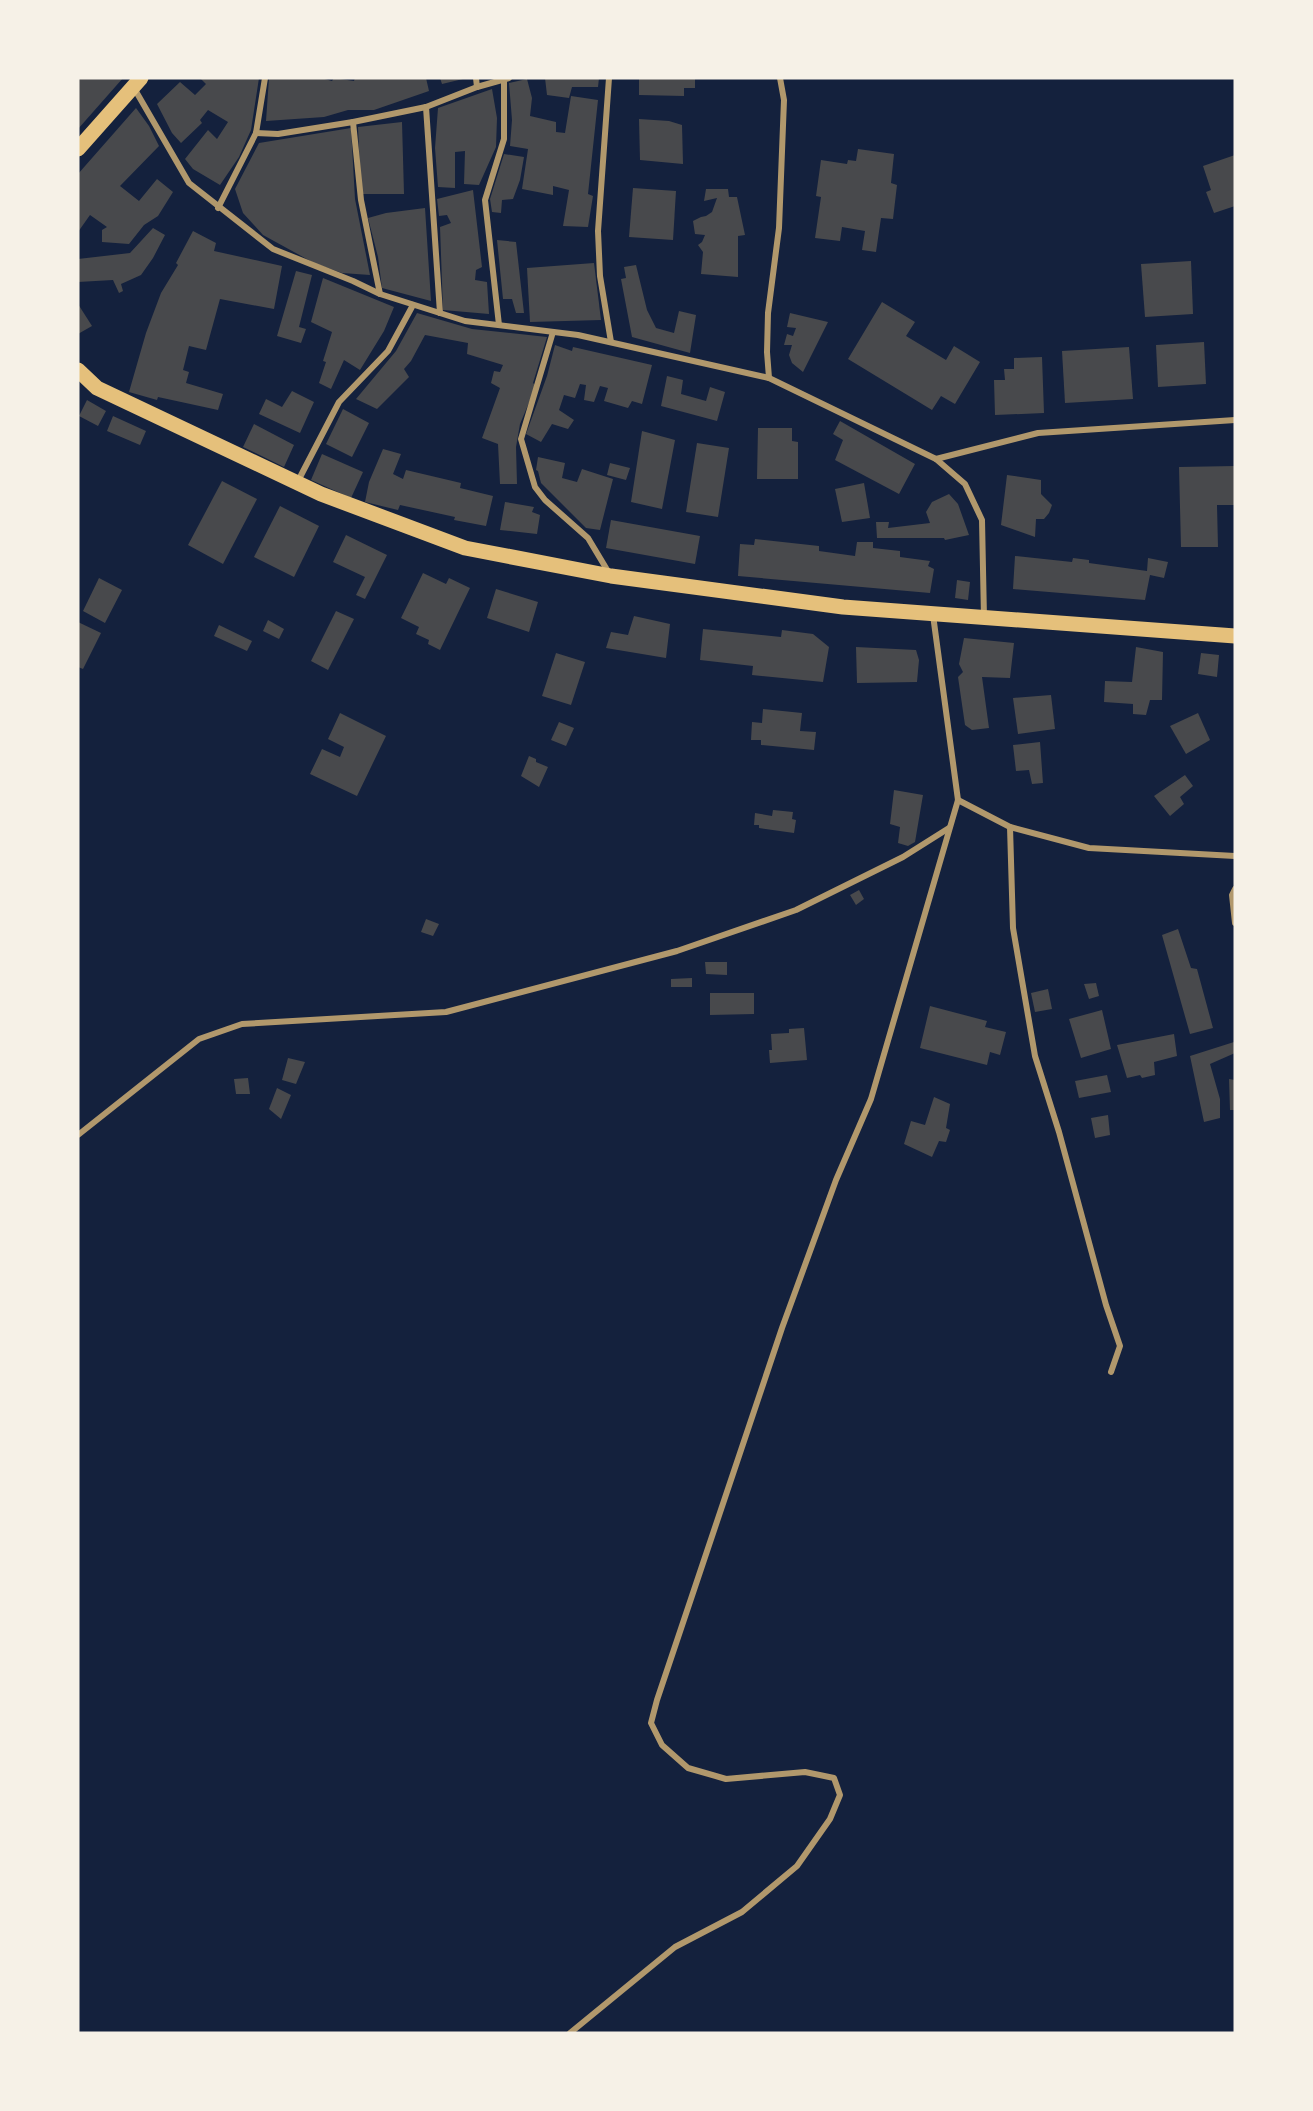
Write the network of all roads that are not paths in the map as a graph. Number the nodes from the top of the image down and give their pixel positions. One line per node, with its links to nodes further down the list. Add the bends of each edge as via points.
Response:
1 (265, 78): 10 (street)
2 (476, 78): 7 (street)
3 (609, 78): 18 (street, via 598,231 600,276)
4 (780, 78): 20 (street, via 784,100 779,228 768,313)
5 (507, 79): 7 (street); 16 (street, via 504,139 485,200)
6 (137, 82): 11 (main road); 12 (street, via 189,183)
7 (477, 87): 8 (street)
8 (426, 107): 9 (street); 15 (street)
9 (353, 122): 10 (street, via 278,134); 13 (street, via 361,200)
10 (256, 133): 12 (street)
11 (78, 149)
12 (218, 208): 13 (street, via 273,249)
13 (380, 294): 14 (street)
14 (412, 305): 15 (street); 23 (street, via 388,351 339,402)
15 (440, 313): 16 (street)
16 (500, 325): 17 (street)
17 (553, 332): 18 (street); 24 (street, via 520,439 535,487 544,500 588,538)
18 (611, 342): 20 (street)
19 (78, 370): 23 (main road, via 97,388)
20 (769, 378): 22 (street)
21 (1235, 420): 22 (street, via 1038,433)
22 (936, 459): 26 (street, via 965,484 982,520)
23 (297, 483): 24 (main road, via 465,548)
24 (611, 576): 25 (main road, via 843,607)
25 (933, 614): 26 (main road); 28 (street)
26 (984, 618): 27 (main road)
27 (1235, 636)
28 (958, 800): 29 (street); 30 (street)
29 (949, 827): 34 (street, via 903,857 796,910 677,951 446,1012 242,1024 199,1039); 36 (street, via 871,1099 836,1180 782,1328 651,1723 662,1745 688,1768 726,1779 805,1772 834,1778 840,1795 830,1819 798,1866 742,1912 675,1947)
30 (1010, 827): 31 (street, via 1089,848); 35 (street, via 1013,928 1035,1056 1120,1346)
31 (1235, 856)
32 (1235, 889): 33 (street)
33 (1235, 923)
34 (78, 1135)
35 (1111, 1372)
36 (570, 2033)

